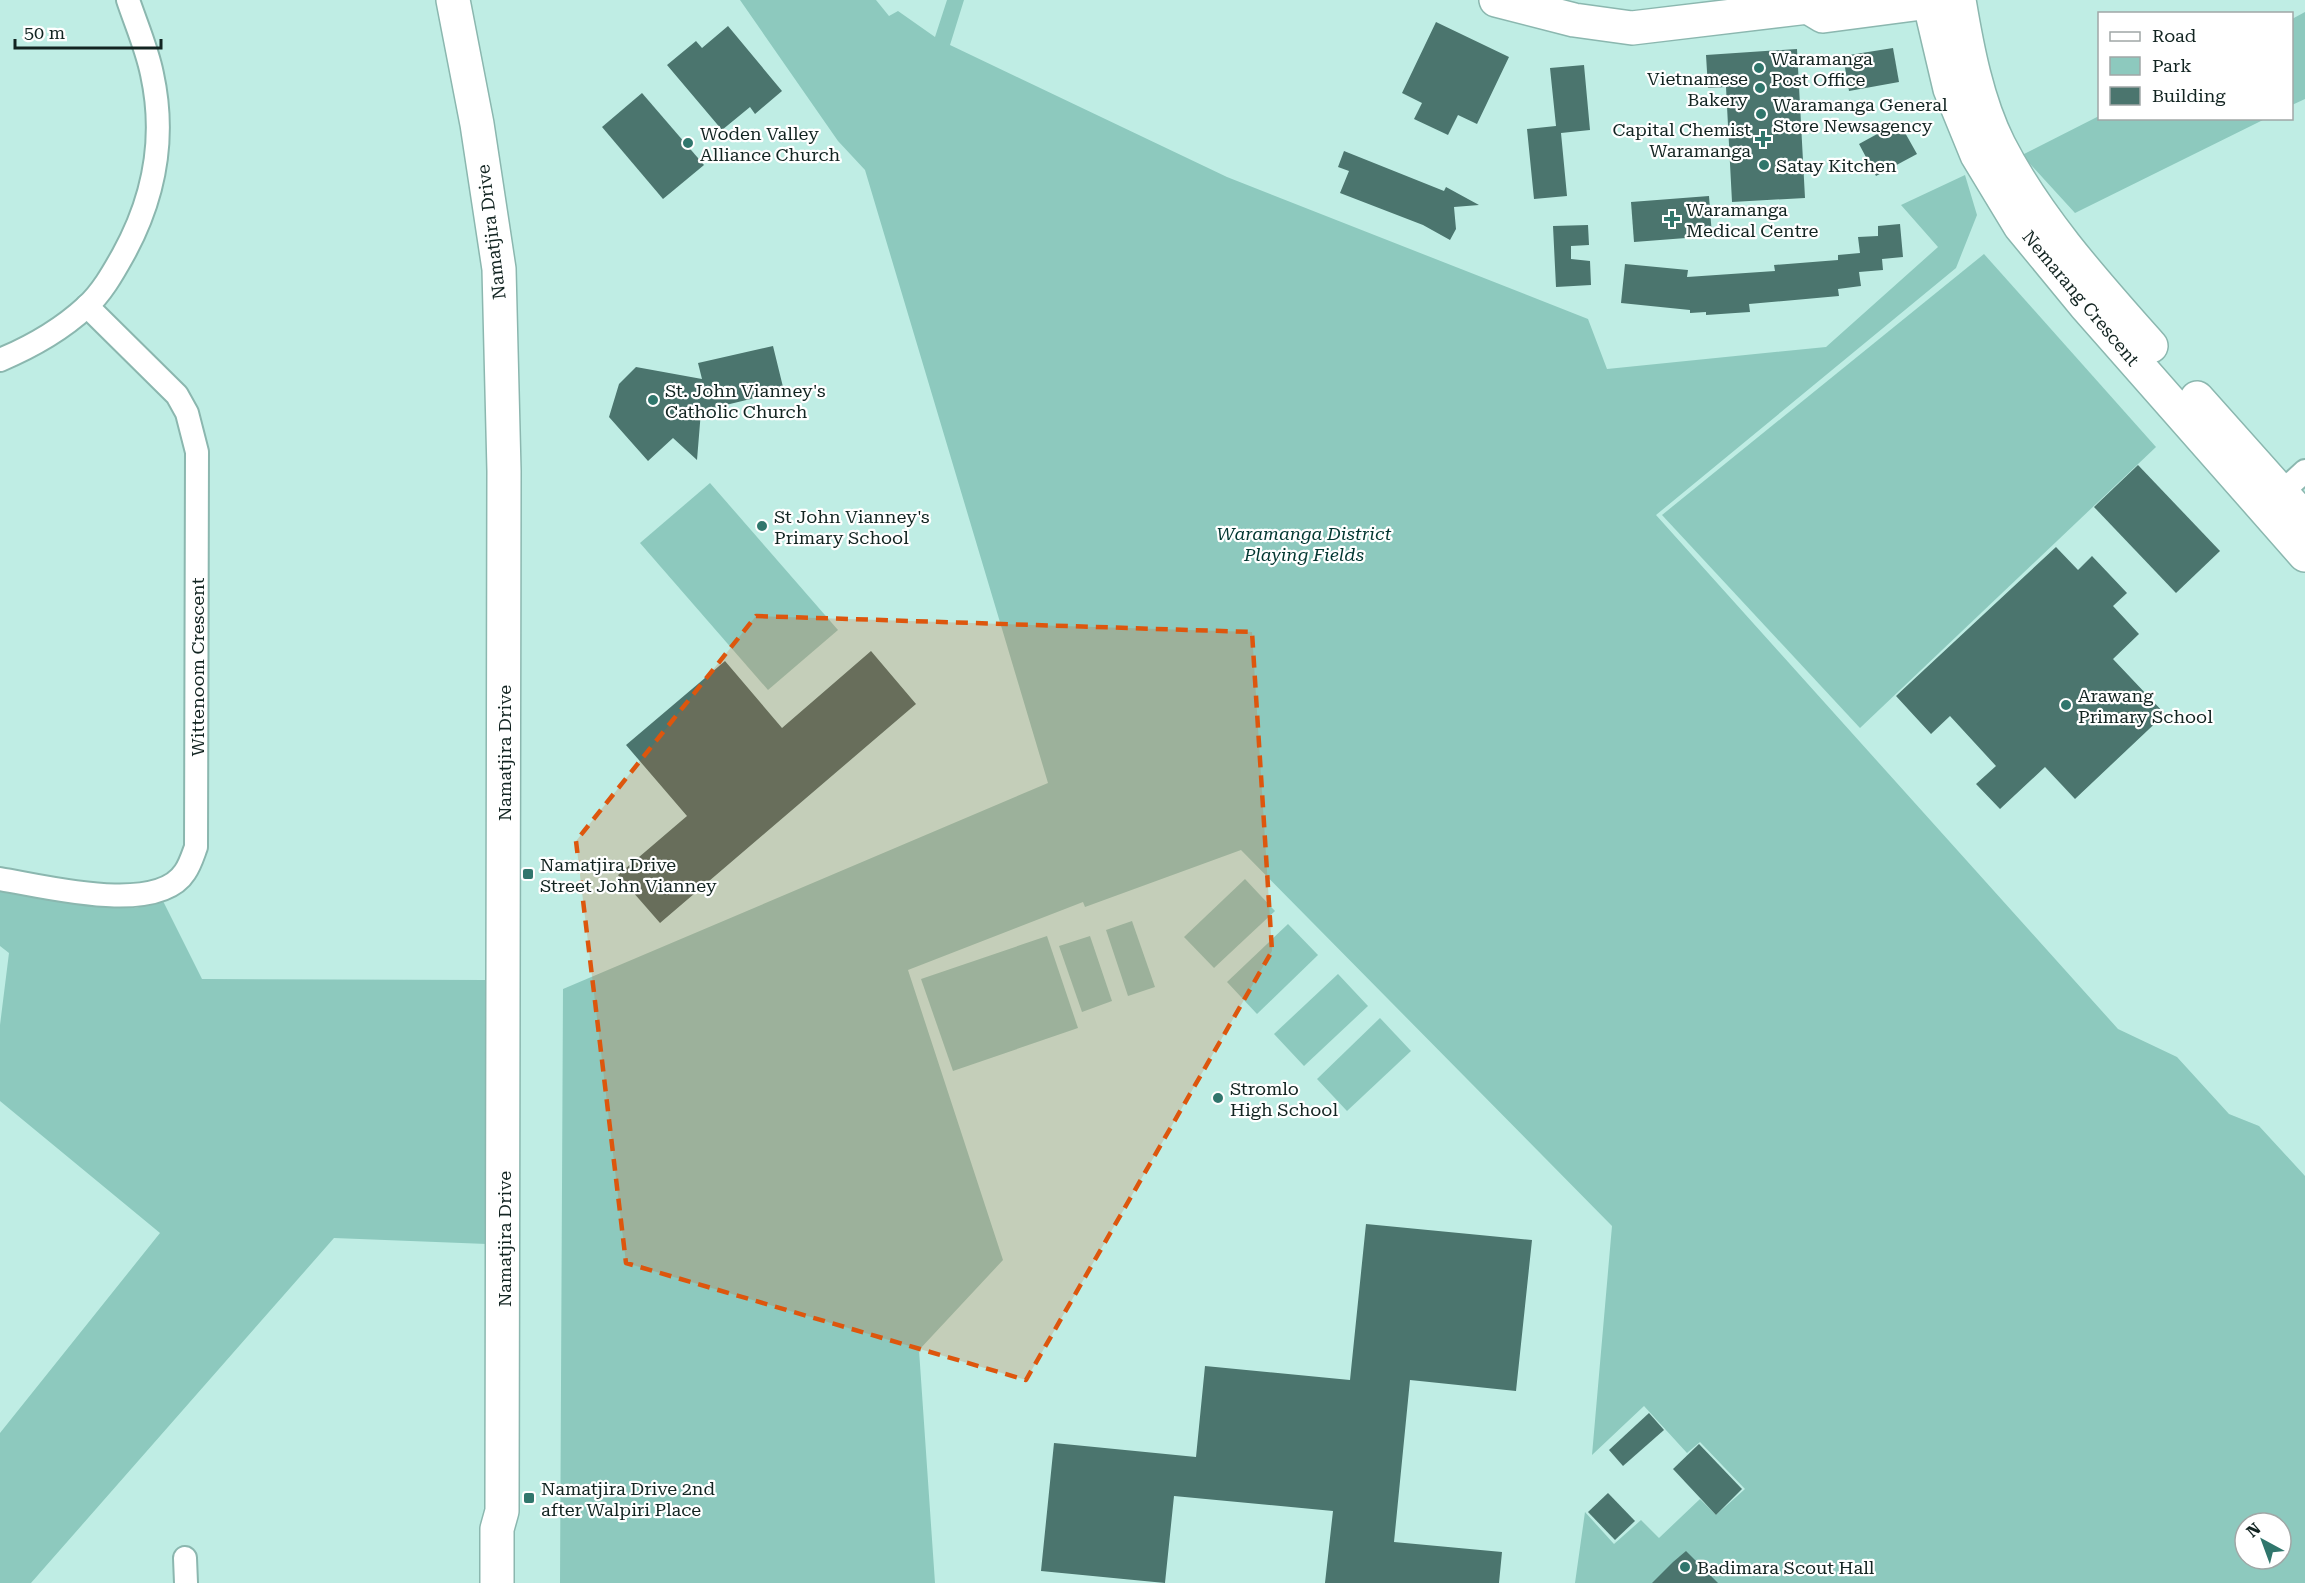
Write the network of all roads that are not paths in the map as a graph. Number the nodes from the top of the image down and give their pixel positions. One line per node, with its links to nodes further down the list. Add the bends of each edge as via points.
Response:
1 (128, 0): 7 (street, via 152,74 157,161 139,225 117,267)
2 (453, 0): 14 (main road, Namatjira Drive, via 499,269 504,471)
3 (1496, 0): 6 (main road)
4 (1940, 1): 5 (main road, via 1823,16); 10 (main road, Nemarang Crescent, via 1950,89 1977,155)
5 (1811, 4): 6 (main road, via 1632,28)
6 (1576, 10)
7 (87, 306): 8 (street, via 46,336); 13 (street, Wittenoom Crescent, via 177,395 194,431 196,847 185,874 160,891 122,898)
8 (0, 360)
9 (2305, 471): 10 (street)
10 (2272, 501): 11 (main road, Nemarang Crescent); 12 (main road, Nemarang Crescent)
11 (2305, 519)
12 (2305, 555)
13 (0, 879)
14 (502, 1511): 17 (main road, Namatjira Drive, via 497,1529); 18 (main road, Namatjira Drive, via 512,1529)
15 (184, 1557): 16 (street)
16 (186, 1583)
17 (497, 1583)
18 (513, 1583)

